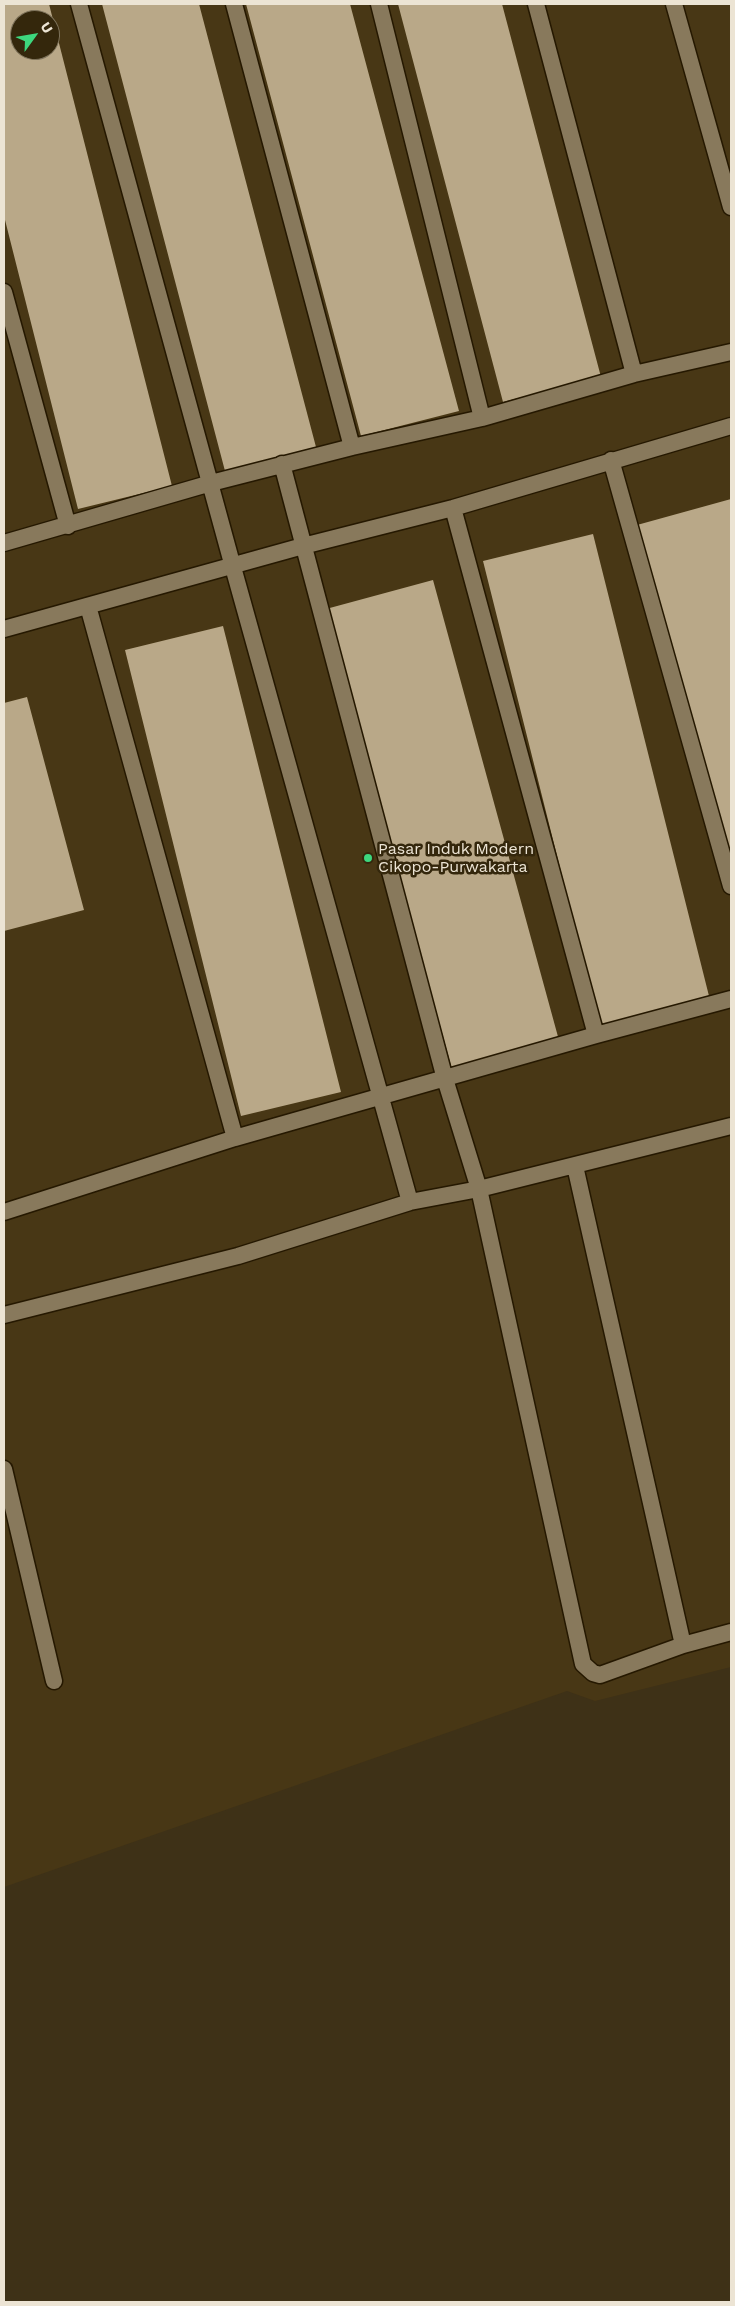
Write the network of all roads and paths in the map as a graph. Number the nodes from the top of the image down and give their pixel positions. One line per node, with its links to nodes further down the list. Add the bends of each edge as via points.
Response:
1 (79, 4): 15 (lane)
2 (234, 4): 12 (lane)
3 (379, 4): 10 (lane)
4 (536, 4): 9 (lane)
5 (674, 4): 6 (lane)
6 (731, 207)
7 (4, 292): 17 (lane)
8 (731, 352): 9 (lane)
9 (634, 374): 10 (lane)
10 (482, 418): 12 (lane)
11 (731, 426): 13 (lane)
12 (352, 447): 14 (lane)
13 (610, 460): 16 (lane); 23 (lane)
14 (282, 464): 15 (lane); 19 (lane)
15 (211, 483): 17 (lane); 20 (lane)
16 (453, 508): 19 (lane); 25 (lane)
17 (68, 526): 18 (lane)
18 (4, 543)
19 (303, 546): 20 (lane); 26 (lane)
20 (233, 567): 21 (lane); 27 (lane)
21 (88, 606): 22 (lane); 29 (lane)
22 (4, 629)
23 (731, 886)
24 (731, 999): 25 (lane)
25 (596, 1034): 26 (lane)
26 (445, 1078): 27 (lane); 31 (lane)
27 (380, 1096): 29 (lane); 32 (lane)
28 (730, 1132): 30 (lane)
29 (235, 1138): 33 (lane)
30 (575, 1166): 31 (lane); 37 (lane)
31 (479, 1189): 32 (lane); 37 (lane, via 583,1664 600,1675)
32 (410, 1202): 34 (lane, via 238,1256)
33 (4, 1212)
34 (4, 1316)
35 (4, 1469): 38 (lane)
36 (731, 1632): 37 (lane)
37 (683, 1645)
38 (54, 1681)

